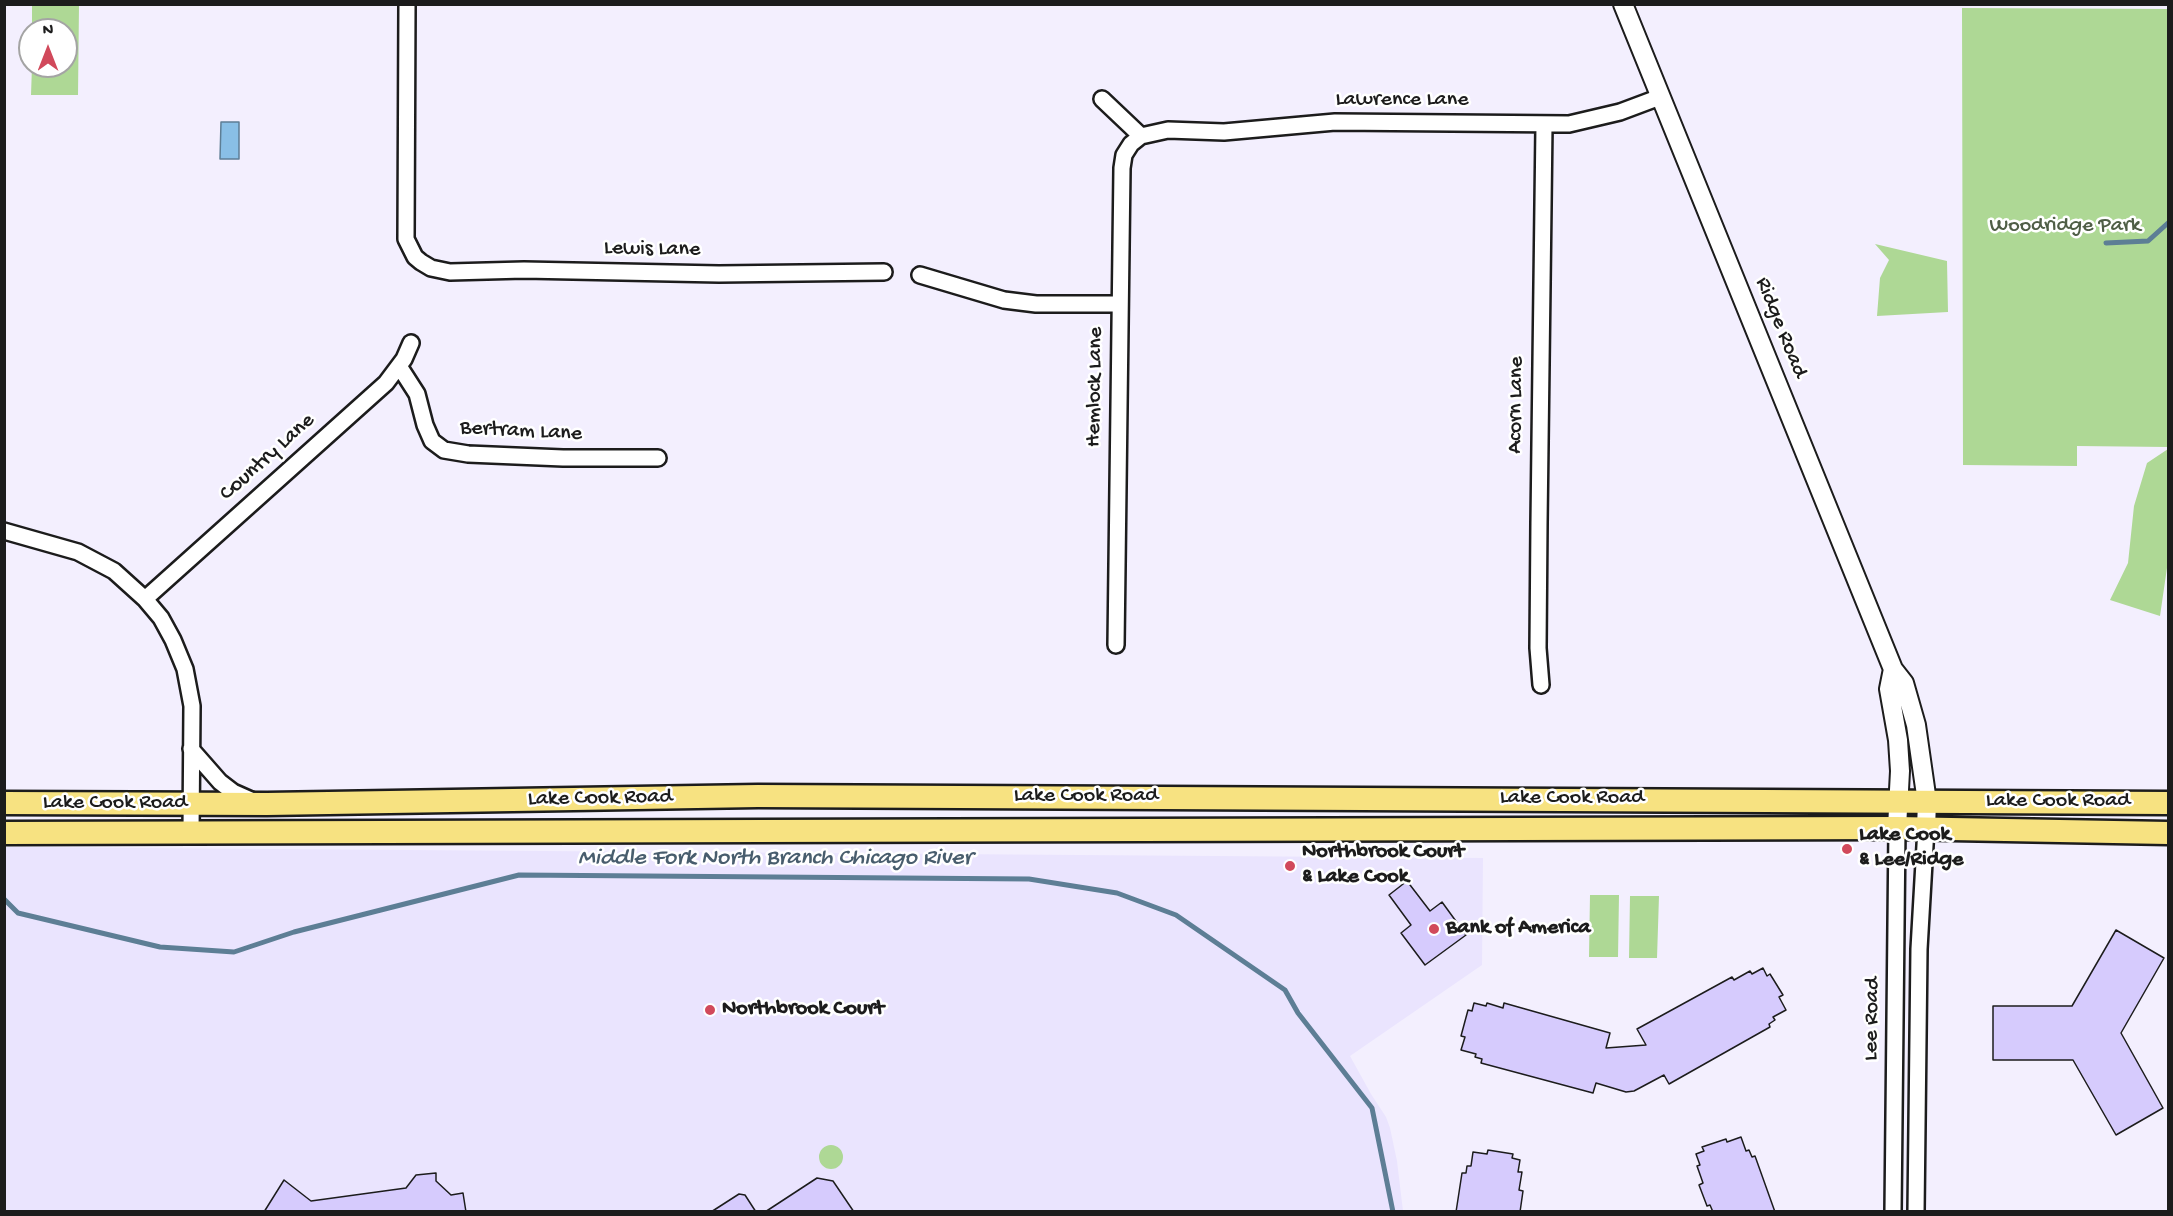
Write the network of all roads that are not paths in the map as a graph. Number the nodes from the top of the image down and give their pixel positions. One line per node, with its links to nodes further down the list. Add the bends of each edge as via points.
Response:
1 (407, 4): 7 (street, Lewis Lane, via 406,240 415,257 431,268 450,272)
2 (1623, 4): 3 (street, Ridge Road)
3 (1660, 97): 5 (street, Lawrence Lane, via 1620,112 1569,124); 16 (street, Ridge Road)
4 (1102, 99): 6 (street)
5 (1544, 125): 6 (street, Lawrence Lane, via 1335,122 1224,132 1168,130); 17 (street, Acorn Lane, via 1538,648)
6 (1141, 136): 9 (street, Hemlock Lane, via 1124,155 1122,168)
7 (884, 272)
8 (920, 275): 9 (street, via 1004,300)
9 (1120, 303): 15 (street, Hemlock Lane)
10 (411, 343): 11 (street, Country Lane)
11 (399, 366): 12 (street, Bertram Lane, via 417,394 432,441 444,450 563,458); 14 (street, Country Lane, via 386,383)
12 (658, 458)
13 (4, 531): 14 (street, via 78,552 114,571)
14 (145, 599): 18 (street, via 161,618 185,669 192,706)
15 (1116, 645)
16 (1893, 669): 19 (street, Ridge Road, via 1889,689 1898,740); 20 (street, Ridge Road, via 1904,683 1916,725)
17 (1541, 685)
18 (191, 748): 23 (street); 24 (street, via 233,792)
19 (1899, 801): 20 (main road, Lake Cook Road); 24 (main road, Lake Cook Road, via 758,796); 25 (street, Ridge Road)
20 (1927, 802): 21 (main road, Lake Cook Road); 26 (street, Ridge Road)
21 (2169, 802)
22 (4, 803): 23 (main road, Lake Cook Road)
23 (191, 804): 24 (main road, Lake Cook Road); 28 (street)
24 (267, 804)
25 (1897, 828): 26 (main road, Lake Cook Road); 28 (main road, Lake Cook Road); 30 (street, Lee Road)
26 (1926, 828): 29 (main road, Lake Cook Road); 31 (street, Lee Road, via 1919,949)
27 (4, 833): 28 (main road, Lake Cook Road)
28 (191, 833)
29 (2169, 833)
30 (1893, 1212)
31 (1916, 1212)

